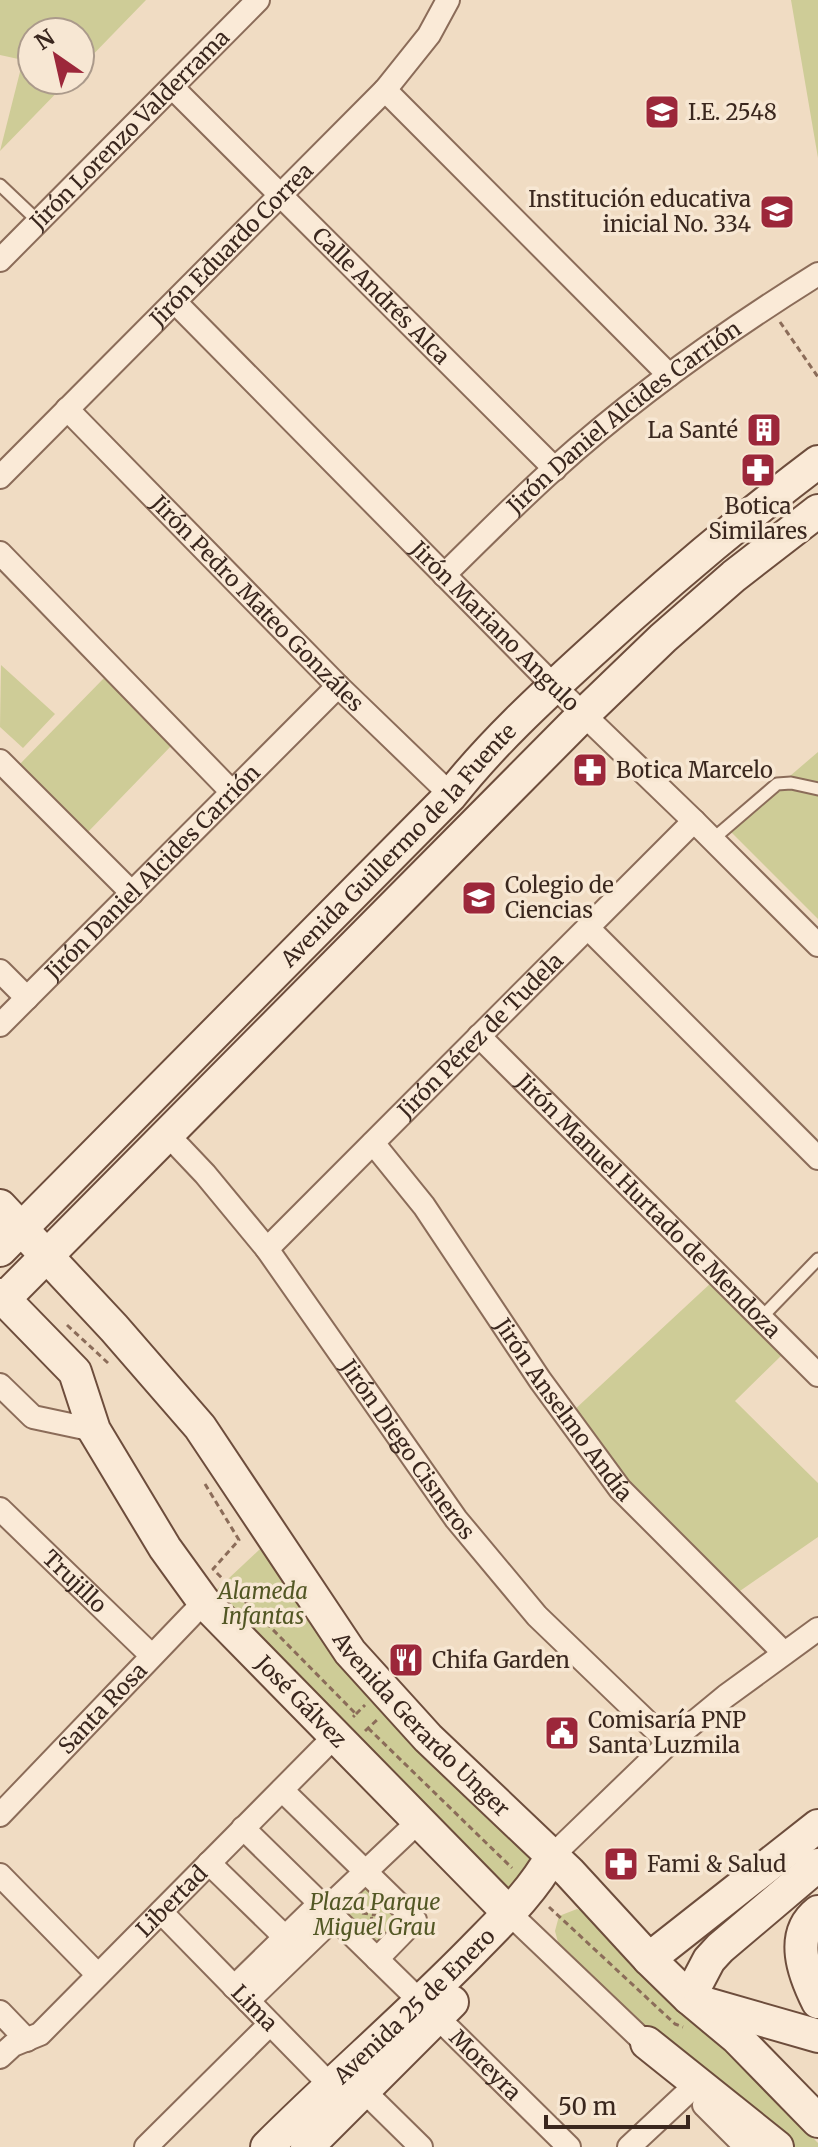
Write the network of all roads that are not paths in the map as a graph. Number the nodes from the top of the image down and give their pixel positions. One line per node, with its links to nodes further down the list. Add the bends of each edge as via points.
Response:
1 (258, 0): 3 (street, Jirón Lorenzo Valderrama)
2 (448, 0): 4 (street, Jirón Eduardo Correa, via 429,35)
3 (173, 88): 6 (street, Calle Andrés Alca); 7 (street, Jirón Lorenzo Valderrama)
4 (385, 90): 6 (street, Jirón Eduardo Correa); 11 (street)
5 (0, 185): 7 (lane)
6 (282, 197): 10 (street, Jirón Eduardo Correa); 14 (street, Calle Andrés Alca)
7 (38, 221): 8 (street, Jirón Lorenzo Valderrama)
8 (0, 260)
9 (818, 274): 11 (street, Jirón Daniel Alcides Carrión)
10 (176, 303): 12 (street, Jirón Eduardo Correa); 18 (street, Jirón Mariano Angulo)
11 (669, 375): 14 (street, Jirón Daniel Alcides Carrión)
12 (67, 409): 15 (street, Jirón Eduardo Correa); 19 (street, Jirón Pedro Mateo Gonzáles)
13 (818, 462): 20 (main road, Avenida Guillermo de la Fuente, via 668,581)
14 (555, 469): 18 (street, Jirón Daniel Alcides Carrión)
15 (0, 477)
16 (818, 511): 21 (main road, Avenida Guillermo de la Fuente, via 734,576)
17 (0, 553): 24 (street)
18 (444, 575): 20 (street, Jirón Mariano Angulo)
19 (338, 686): 24 (street, Jirón Daniel Alcides Carrión); 25 (street, Jirón Pedro Mateo Gonzáles)
20 (554, 686): 21 (street, Jirón Mariano Angulo); 25 (main road, Avenida Guillermo de la Fuente)
21 (583, 715): 26 (street, Jirón Mariano Angulo); 35 (main road, Avenida Guillermo de la Fuente)
22 (0, 761): 28 (street)
23 (818, 789): 27 (lane, via 777,784)
24 (232, 792): 28 (street, Jirón Daniel Alcides Carrión)
25 (451, 795): 38 (main road, Avenida Guillermo de la Fuente)
26 (694, 821): 27 (street, Jirón Mariano Angulo); 29 (street, Jirón Pérez de Tudela)
27 (713, 839): 30 (street, Jirón Mariano Angulo)
28 (132, 893): 32 (street, Jirón Daniel Alcides Carrión)
29 (588, 928): 34 (street, Jirón Pérez de Tudela); 37 (street)
30 (818, 945)
31 (0, 971): 32 (street)
32 (27, 998): 33 (street, Jirón Daniel Alcides Carrión)
33 (0, 1025)
34 (479, 1036): 36 (street, Jirón Pérez de Tudela); 43 (street, Jirón Manuel Hurtado de Mendoza)
35 (168, 1135): 39 (street, Jirón Diego Cisneros); 40 (main road, Avenida Guillermo de la Fuente)
36 (373, 1143): 39 (street, Jirón Pérez de Tudela); 50 (street, Jirón Anselmo Andía, via 424,1206 620,1489)
37 (818, 1158)
38 (7, 1228): 40 (main road, Avenida Gerardo Unger)
39 (267, 1249): 53 (street, Jirón Diego Cisneros, via 456,1519 537,1616)
40 (47, 1255): 42 (main road, Avenida Guillermo de la Fuente); 61 (main road, Avenida Gerardo Unger, via 200,1427 350,1652 428,1738)
41 (818, 1259): 43 (lane)
42 (2, 1297): 46 (main road, José Gálvez, via 85,1362)
43 (761, 1318): 44 (street, Jirón Manuel Hurtado de Mendoza)
44 (818, 1375)
45 (0, 1385): 46 (street, via 33,1417)
46 (94, 1430): 48 (main road, José Gálvez)
47 (0, 1509): 51 (street, Trujillo)
48 (204, 1602): 51 (street, Santa Rosa); 52 (main road, José Gálvez)
49 (818, 1629): 50 (street)
50 (784, 1653): 53 (street)
51 (151, 1655): 55 (street, Santa Rosa)
52 (351, 1726): 54 (street, Libertad); 56 (main road, José Gálvez)
53 (669, 1743): 61 (street)
54 (282, 1790): 58 (street, Libertad); 63 (street)
55 (0, 1815)
56 (419, 1821): 63 (street); 69 (main road, José Gálvez)
57 (818, 1826): 65 (main road)
58 (243, 1828): 60 (street, Libertad); 66 (street, Moreyra)
59 (818, 1852): 65 (main road)
60 (209, 1863): 67 (street, Libertad); 70 (street)
61 (560, 1864): 69 (main road, Avenida 25 de Enero); 69 (main road, Avenida 25 de Enero, via 532,1888); 72 (main road, Avenida Gerardo Unger)
62 (818, 1865): 75 (main road, via 720,1948)
63 (365, 1872): 66 (street); 71 (street, via 415,1920)
64 (0, 1875): 73 (street)
65 (743, 1885): 72 (main road)
66 (327, 1910): 70 (street); 71 (street, Moreyra); 74 (street)
67 (161, 1912): 73 (street, Libertad); 74 (street, Lima)
68 (818, 1912): 76 (main road, via 801,1939)
69 (517, 1921): 77 (main road, Avenida 25 de Enero); 82 (street)
70 (285, 1937): 74 (street)
71 (377, 1959): 77 (street, Moreyra)
72 (649, 1959): 75 (main road, Avenida Gerardo Unger)
73 (98, 1975): 81 (street, Libertad, via 40,2034)
74 (241, 1994): 79 (street, Lima)
75 (689, 1998): 80 (main road, Avenida Gerardo Unger); 86 (main road, Avenida Gerardo Unger, via 737,2038)
76 (818, 2002)
77 (430, 2010): 85 (main road, Avenida 25 de Enero); 91 (street, Moreyra)
78 (0, 2012): 81 (street)
79 (270, 2024): 85 (street, Lima); 87 (street)
80 (818, 2036)
81 (27, 2040): 83 (street, Libertad)
82 (647, 2043): 84 (street); 94 (main road)
83 (0, 2057)
84 (690, 2090): 92 (street); 93 (street)
85 (348, 2094): 88 (main road, Avenida 25 de Enero); 89 (main road, Avenida 25 de Enero); 90 (street, Lima)
86 (818, 2121)
87 (146, 2147)
88 (267, 2147)
89 (307, 2147)
90 (421, 2147)
91 (569, 2147)
92 (629, 2147)
93 (746, 2147)
94 (777, 2147)

